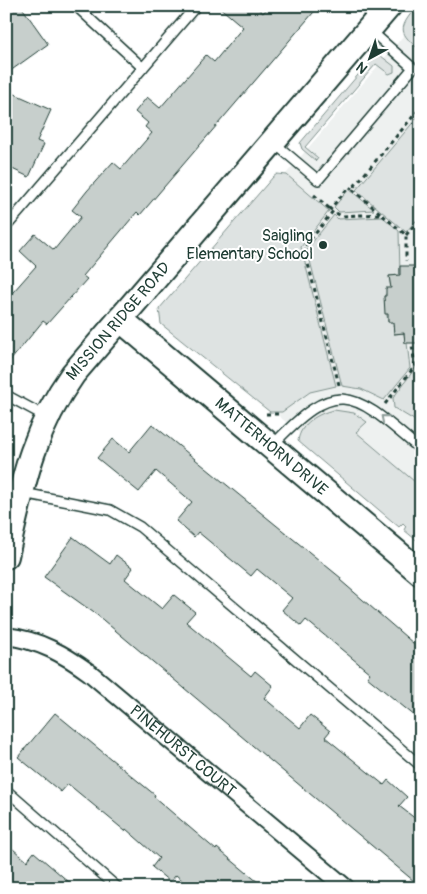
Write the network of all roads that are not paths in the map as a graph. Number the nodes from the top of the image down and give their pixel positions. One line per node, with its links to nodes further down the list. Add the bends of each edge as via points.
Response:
1 (76, 6): 5 (lane)
2 (196, 6): 5 (lane)
3 (389, 6): 4 (street, MISSION RIDGE ROAD)
4 (370, 30): 6 (street, MISSION RIDGE ROAD); 6 (lane, via 413,68 318,180)
5 (143, 68): 7 (lane)
6 (272, 142): 8 (street, MISSION RIDGE ROAD)
7 (6, 227)
8 (120, 319): 10 (street, MISSION RIDGE ROAD, via 73,374); 11 (street, MATTERHORN DRIVE)
9 (6, 395): 10 (lane)
10 (46, 417): 13 (street, MISSION RIDGE ROAD)
11 (277, 440): 12 (lane, one-way to 11, via 375,411 356,401 335,398 318,404 299,417); 15 (street, MATTERHORN DRIVE)
12 (421, 450)
13 (20, 492): 14 (street, MISSION RIDGE ROAD); 17 (lane, via 110,510 140,527)
14 (6, 556)
15 (421, 573)
16 (6, 636): 20 (street, PINEHURST COURT, via 43,644 83,668)
17 (421, 766)
18 (6, 790): 19 (lane)
19 (118, 888)
20 (346, 888)

